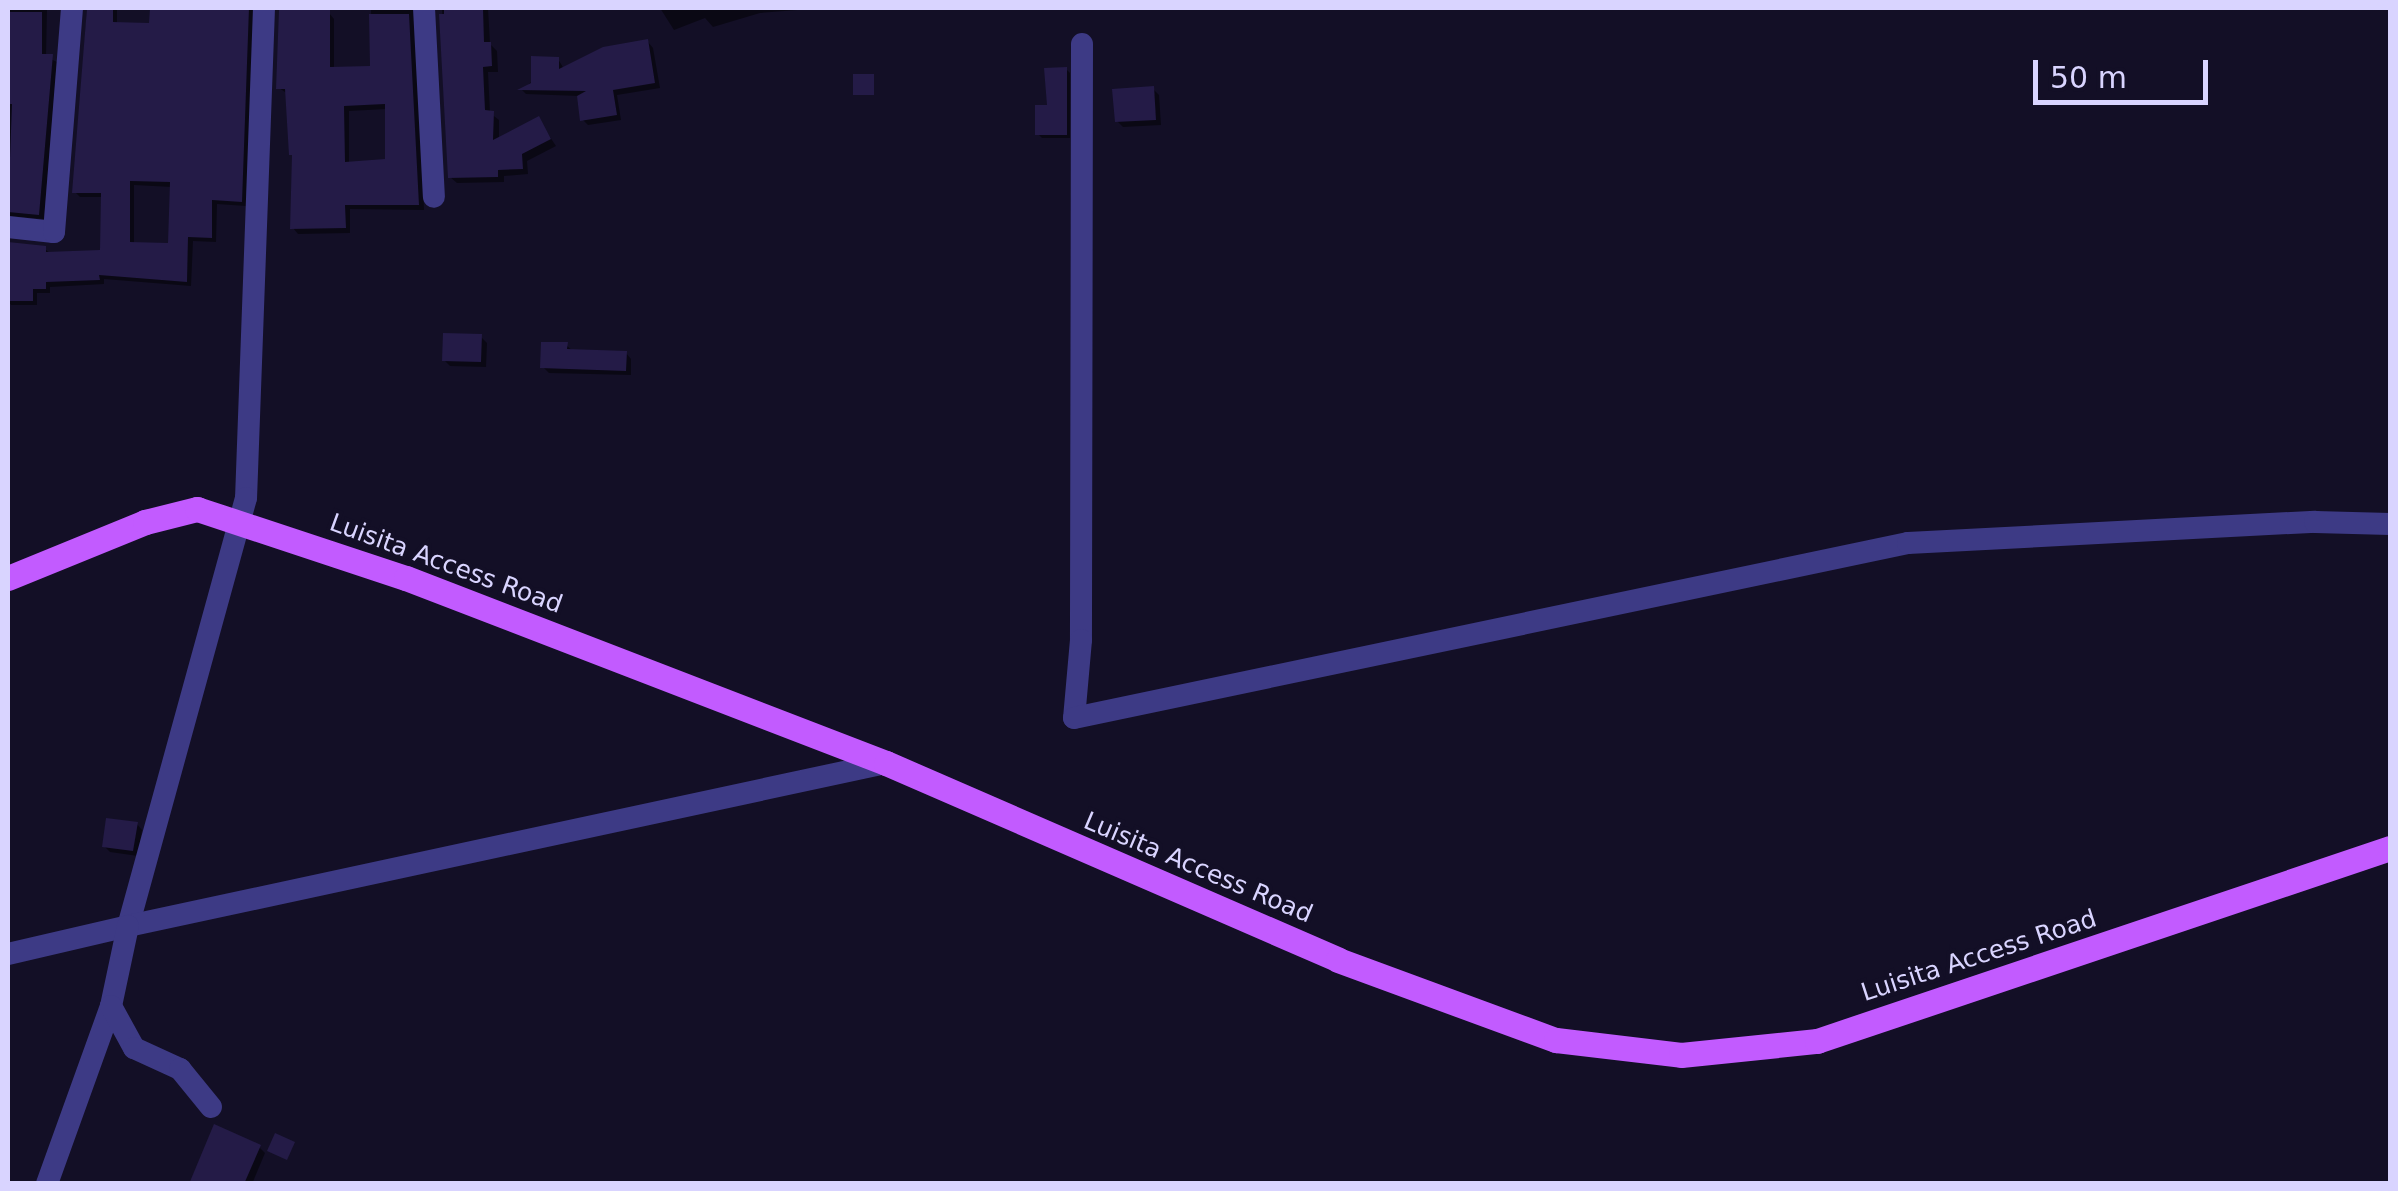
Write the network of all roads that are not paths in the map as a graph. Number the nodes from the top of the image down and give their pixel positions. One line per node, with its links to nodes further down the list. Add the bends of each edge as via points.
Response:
1 (72, 8): 6 (street, via 54,232)
2 (264, 8): 8 (street, via 258,286)
3 (424, 8): 5 (street)
4 (1082, 44): 7 (street, via 1081,640 1074,718 1908,543)
5 (434, 197)
6 (8, 227)
7 (2390, 524)
8 (241, 525): 9 (main road, Luisita Access Road, via 197,510 144,522); 10 (main road, Luisita Access Road, via 406,578); 12 (street)
9 (8, 578)
10 (886, 763): 11 (main road, Luisita Access Road, via 1092,856 1556,1040 1680,1055 1817,1041); 12 (street)
11 (2390, 848)
12 (128, 926): 13 (street); 14 (street)
13 (8, 954)
14 (110, 1006): 15 (street, via 134,1048 180,1069); 16 (street)
15 (211, 1107)
16 (46, 1184)

